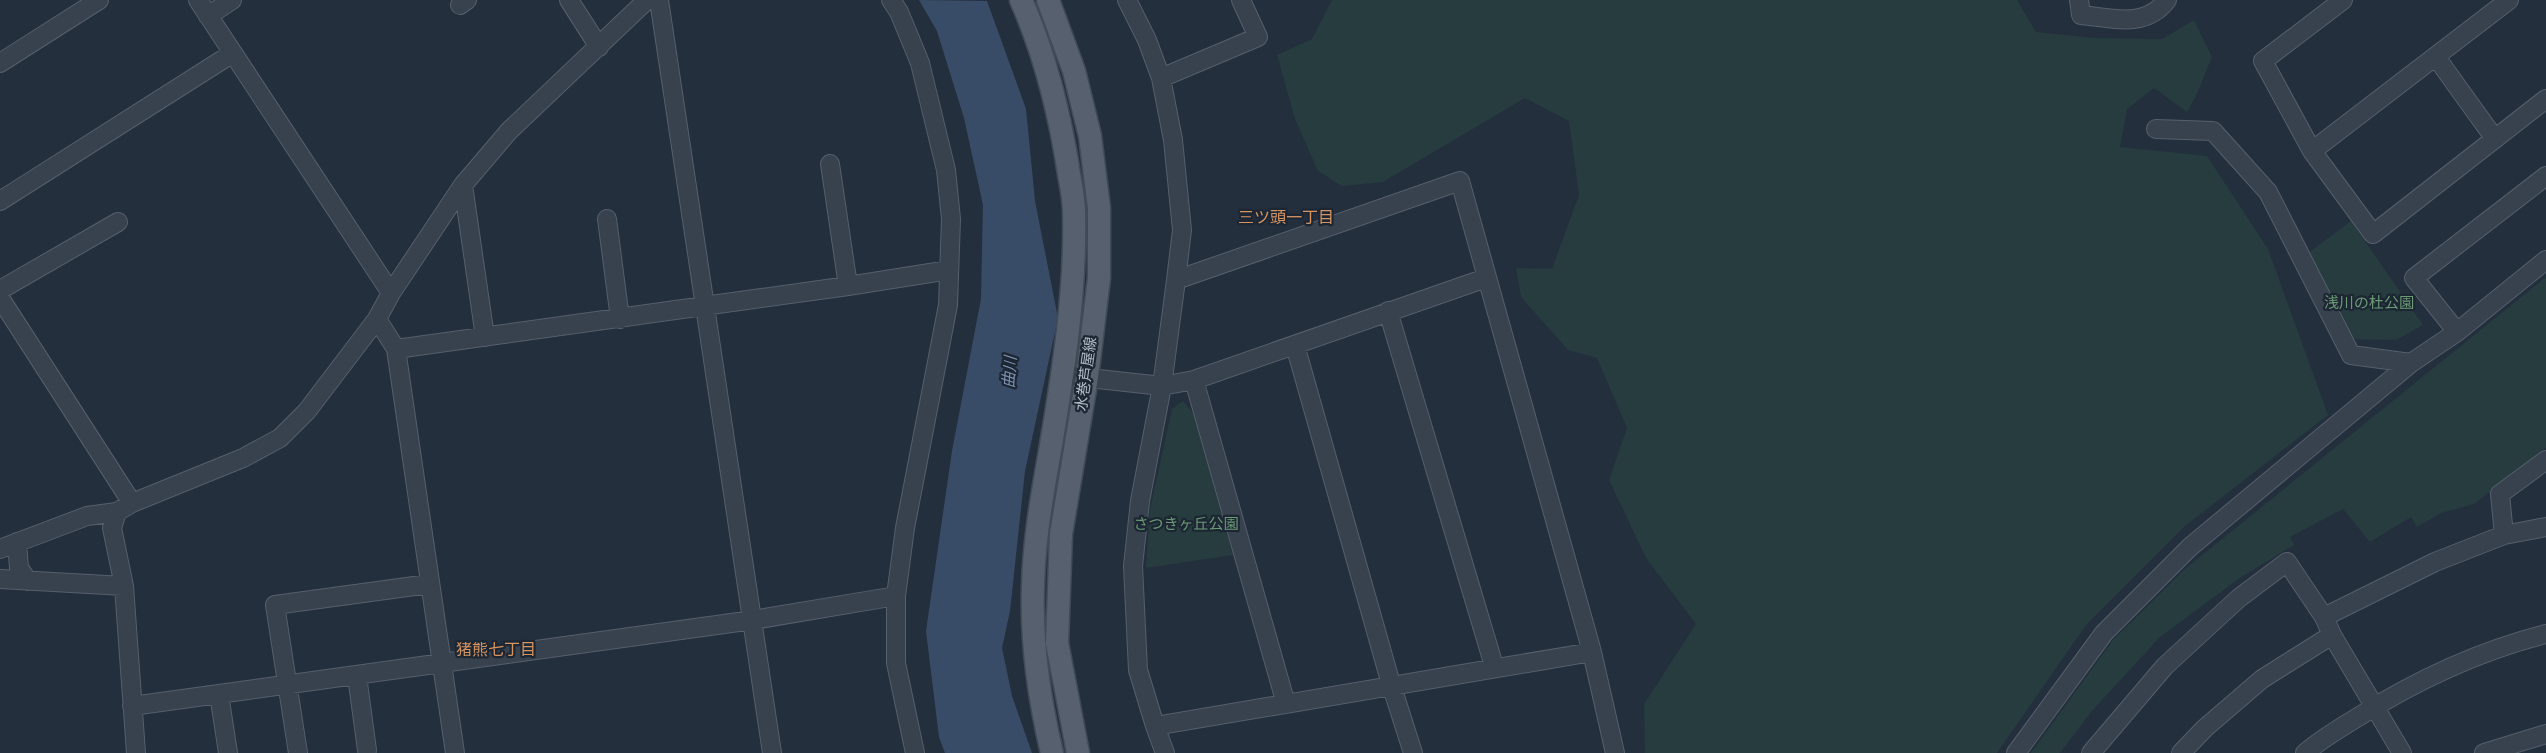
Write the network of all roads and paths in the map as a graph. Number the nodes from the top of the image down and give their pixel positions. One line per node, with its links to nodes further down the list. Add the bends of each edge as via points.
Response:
1 (99, 0): 20 (street)
2 (198, 0): 16 (street)
3 (232, 0): 16 (street)
4 (569, 0): 17 (street)
5 (647, 0): 17 (street)
6 (659, 0): 40 (street)
7 (891, 0): 33 (street, via 920,63 946,170 951,219)
8 (1021, 0): 49 (main road, 水巻芦屋線, via 1048,79 1064,142 1074,210 1072,276)
9 (1048, 0): 50 (main road, 水巻芦屋線, via 1074,71 1090,136 1099,208 1099,278)
10 (1127, 0): 21 (street)
11 (1241, 0): 21 (street, via 1258,37)
12 (2079, 0): 13 (street, via 2081,15 2137,20 2159,10)
13 (2167, 0)
14 (2342, 0): 25 (street, via 2263,61)
15 (2509, 0): 19 (street)
16 (208, 16): 18 (street)
17 (599, 47): 28 (street, via 509,131)
18 (233, 54): 29 (street); 38 (street)
19 (2436, 57): 24 (street); 25 (street)
20 (0, 63)
21 (1161, 78): 35 (street, via 1173,140 1182,230)
22 (2546, 99): 24 (street)
23 (2156, 129): 48 (street, via 2214,131 2268,192 2351,355)
24 (2495, 139): 25 (street, via 2373,234)
25 (2312, 151)
26 (830, 164): 36 (street)
27 (2546, 176): 44 (street, via 2414,278)
28 (463, 185): 38 (street); 45 (street)
29 (0, 201)
30 (607, 219): 42 (street)
31 (118, 222): 37 (street)
32 (2546, 260): 44 (street)
33 (949, 270): 36 (street); 63 (street, via 948,304 905,528)
34 (1486, 278): 35 (street, via 1460,181); 41 (street); 68 (street)
35 (1176, 280): 52 (street)
36 (848, 286): 40 (street)
37 (0, 290)
38 (391, 293): 43 (street)
39 (0, 298): 54 (street)
40 (706, 306): 42 (street); 65 (street)
41 (1388, 311): 46 (street); 70 (street)
42 (620, 318): 45 (street)
43 (377, 319): 47 (street); 54 (street, via 307,411 280,438 243,458)
44 (2457, 332): 48 (street)
45 (485, 337): 47 (street)
46 (1295, 345): 51 (street); 72 (street)
47 (396, 350): 61 (street)
48 (2411, 363): 92 (street, via 2190,547 2104,633)
49 (1062, 375): 50 (street); 88 (main road, 水巻芦屋線, via 1037,530 1033,586 1034,642 1041,704)
50 (1087, 377): 52 (street); 89 (main road, 水巻芦屋線, via 1061,534 1058,625 1060,660)
51 (1194, 380): 52 (street); 75 (street)
52 (1162, 386): 78 (street, via 1140,501 1133,566 1138,670)
53 (2546, 460): 56 (street, via 2500,494)
54 (125, 508): 57 (street, via 87,516); 62 (street, via 112,528)
55 (2546, 527): 56 (street)
56 (2504, 535): 64 (street, via 2435,562)
57 (17, 542): 58 (street); 60 (street, via 18,568)
58 (0, 549)
59 (0, 579): 60 (street)
60 (28, 580): 62 (street)
61 (429, 584): 69 (street); 73 (street, via 275,605)
62 (124, 586): 76 (street)
63 (896, 596): 65 (street); 87 (street, via 896,663)
64 (2324, 617): 67 (street); 93 (street, via 2287,562 2239,598 2165,666)
65 (753, 620): 69 (street); 86 (street)
66 (2546, 634): 77 (street, via 2510,643 2455,664)
67 (2332, 635): 77 (street); 94 (street, via 2262,679)
68 (1592, 652): 70 (street); 81 (street)
69 (442, 662): 71 (street); 85 (street)
70 (1494, 666): 72 (street)
71 (357, 676): 73 (street); 80 (street)
72 (1391, 684): 75 (street); 91 (street)
73 (288, 685): 74 (street); 84 (street)
74 (219, 694): 76 (street); 83 (street)
75 (1286, 704): 78 (street)
76 (132, 706): 82 (street)
77 (2376, 706): 95 (street); 96 (street)
78 (1155, 726): 90 (street)
79 (2546, 734): 97 (street)
80 (367, 750)
81 (1610, 752)
82 (136, 753)
83 (228, 753)
84 (298, 753)
85 (455, 753)
86 (772, 753)
87 (914, 753)
88 (1052, 753)
89 (1078, 753)
90 (1165, 753)
91 (1413, 753)
92 (2016, 753)
93 (2091, 753)
94 (2180, 753)
95 (2305, 753)
96 (2402, 753)
97 (2484, 753)

